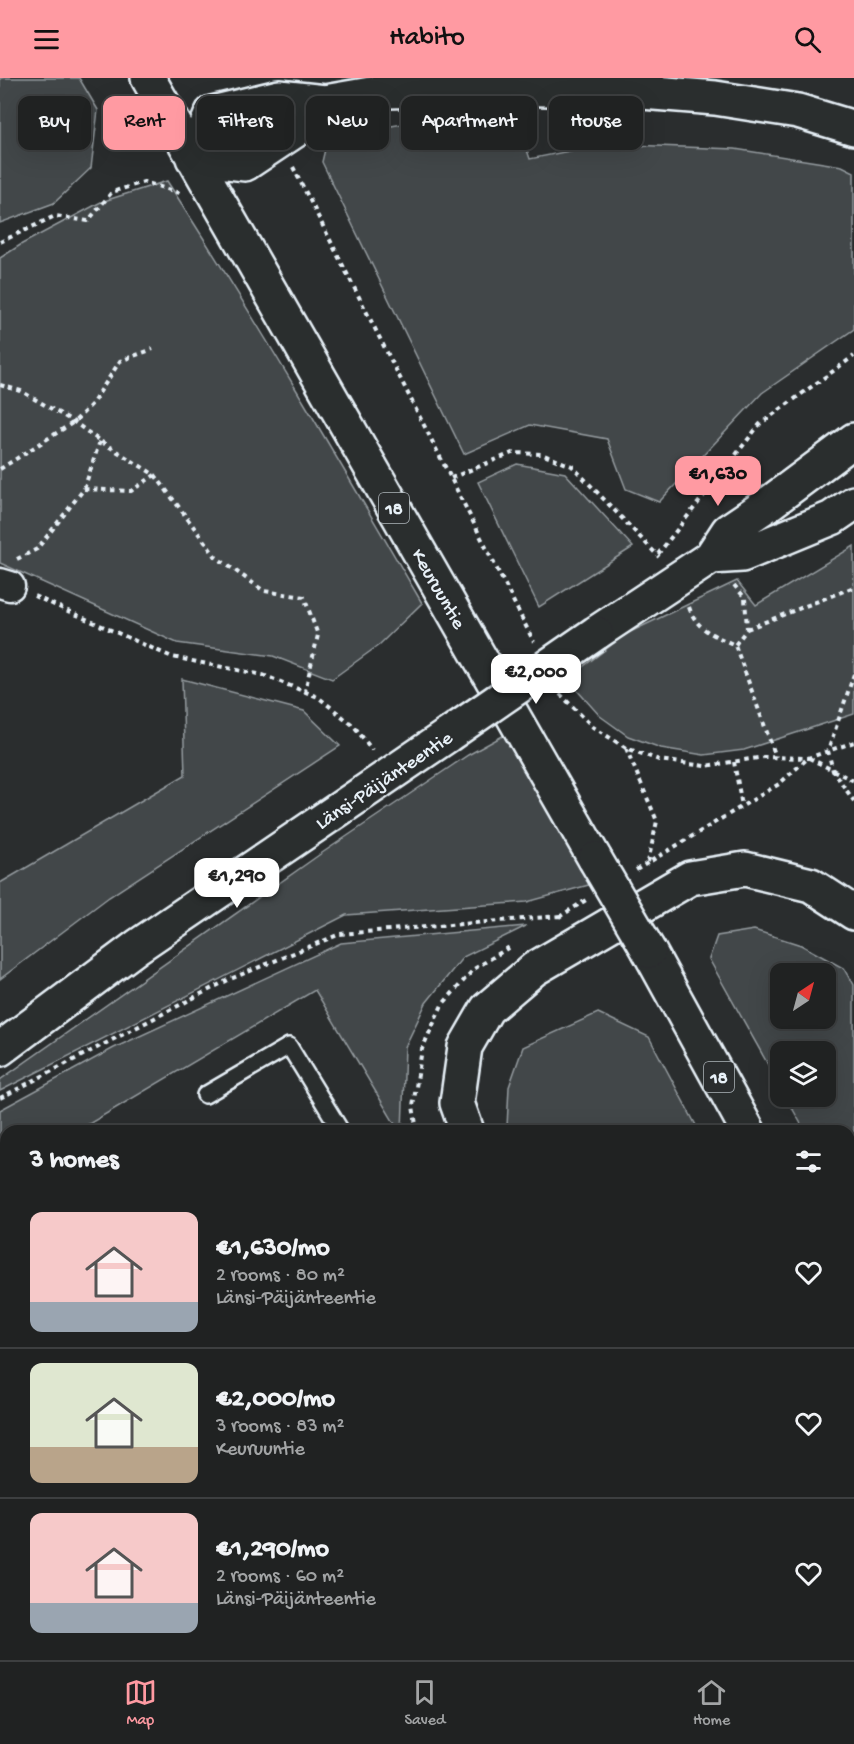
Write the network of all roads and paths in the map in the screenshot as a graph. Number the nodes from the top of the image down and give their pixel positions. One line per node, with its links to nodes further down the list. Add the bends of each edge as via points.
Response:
1 (148, 78): 10 (main road, Keuruuntie / 18)
2 (717, 88): 3 (main road, via 490,88 388,91); 6 (main road)
3 (359, 96)
4 (306, 100): 10 (main road, via 279,96 212,113)
5 (306, 120): 7 (main road)
6 (854, 128)
7 (294, 131)
8 (265, 150): 10 (main road, via 245,164)
9 (285, 150): 20 (path)
10 (193, 158): 11 (path, via 181,193 144,182 112,192 88,221 55,216); 52 (main road, Keuruuntie / 18, bridge, via 649,951)
11 (0, 242)
12 (153, 349): 15 (path, via 120,361 92,404)
13 (854, 356): 23 (path, via 760,424)
14 (0, 385): 15 (path, via 21,391)
15 (74, 422): 17 (path); 18 (path)
16 (854, 440): 24 (main road, Länsi-Päijänteentie, via 728,531)
17 (100, 441): 19 (path); 21 (path)
18 (0, 469)
19 (155, 475): 21 (path, via 131,491); 32 (path, via 216,557 264,591 304,597 318,635)
20 (451, 478): 23 (path, via 512,453 541,454 572,465); 29 (path)
21 (84, 489): 26 (path, via 37,549)
22 (854, 503): 24 (main road, Länsi-Päijänteentie, via 832,518 742,555)
23 (658, 555): 25 (path)
24 (711, 557): 28 (path, via 745,598); 47 (main road, Länsi-Päijänteentie, bridge, via 138,946)
25 (648, 562)
26 (6, 577): 32 (path, via 172,657 263,675)
27 (854, 587): 28 (path)
28 (747, 629): 37 (path, via 735,645)
29 (537, 646)
30 (854, 674): 36 (path)
31 (556, 684): 34 (path, via 593,727)
32 (305, 691): 35 (path, via 354,726)
33 (854, 742): 36 (path)
34 (626, 748): 39 (path, via 659,760 693,765); 44 (path, via 657,821)
35 (372, 751)
36 (828, 751): 38 (path); 40 (path)
37 (776, 757): 38 (path); 39 (path)
38 (808, 758): 40 (path)
39 (734, 762): 43 (path)
40 (833, 771): 41 (path); 42 (path)
41 (854, 781)
42 (854, 801)
43 (742, 806)
44 (648, 863)
45 (854, 913): 51 (main road, via 812,885 744,868 690,878 534,969 487,1009 465,1047 458,1103)
46 (560, 916): 49 (path, via 340,933 228,980)
47 (0, 1049)
48 (204, 1095): 50 (lane, via 289,1046)
49 (0, 1098)
50 (336, 1125)
51 (464, 1125)
52 (745, 1125)

